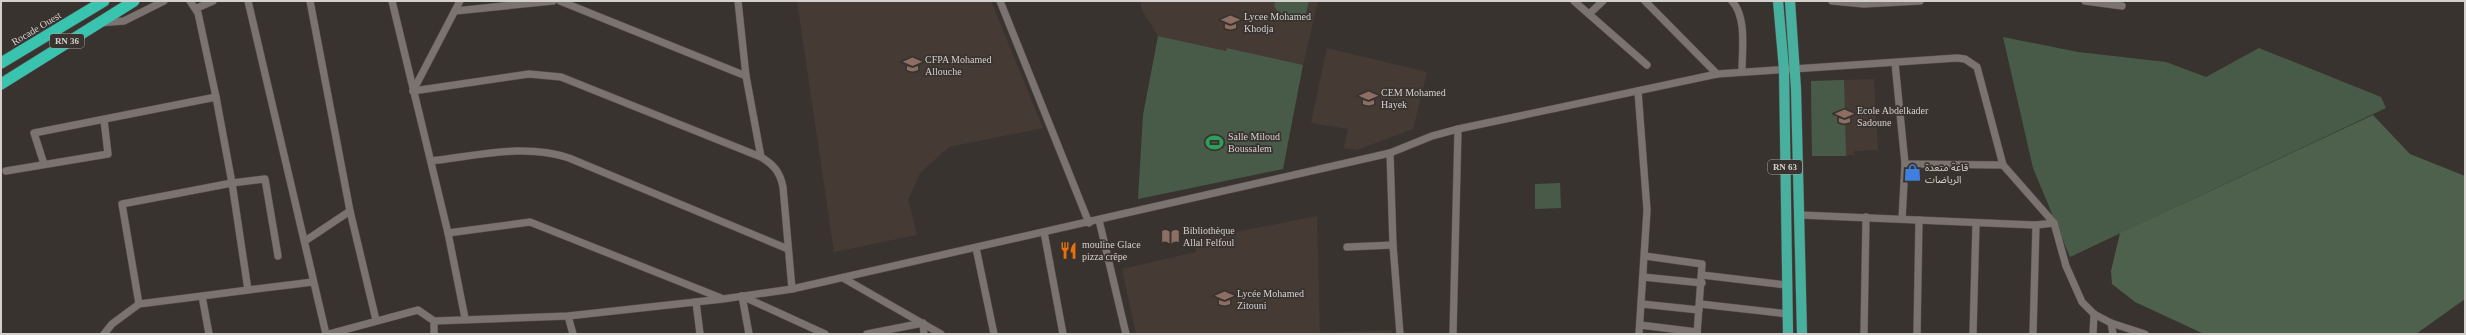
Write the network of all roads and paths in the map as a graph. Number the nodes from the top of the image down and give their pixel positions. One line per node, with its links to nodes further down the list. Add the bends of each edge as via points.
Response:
1 (104, 1): 28 (highway, Rocade Ouest)
2 (134, 1): 27 (highway, RN 36)
3 (164, 1): 27 (street, via 118,22)
4 (190, 1): 24 (street)
5 (212, 1): 24 (street)
6 (248, 1): 61 (street)
7 (310, 1): 49 (street)
8 (392, 1): 36 (street)
9 (460, 1): 25 (street)
10 (552, 1): 25 (street)
11 (560, 1): 34 (street)
12 (738, 1): 34 (street)
13 (1000, 1): 55 (street)
14 (1574, 1): 26 (street)
15 (1603, 1): 26 (street)
16 (1645, 1): 33 (street)
17 (1778, 1): 31 (main road, RN 63)
18 (1790, 1): 31 (main road)
19 (1832, 1): 20 (street, via 1864,4)
20 (1920, 1)
21 (2085, 1): 23 (street)
22 (1735, 3): 32 (street, via 1742,29)
23 (2122, 6)
24 (197, 8): 38 (street)
25 (455, 12): 36 (street)
26 (1589, 14): 30 (street)
27 (97, 23): 35 (highway, RN 36)
28 (1, 63)
29 (1895, 63): 31 (street); 45 (street); 46 (street, via 1956,58 1973,62 1979,73)
30 (1647, 65)
31 (1790, 68): 32 (street); 50 (main road); 73 (main road, RN 63)
32 (1742, 71): 33 (street)
33 (1717, 74): 37 (street)
34 (746, 76): 42 (street)
35 (1, 84)
36 (413, 91): 42 (street, via 528,74 561,77); 43 (street)
37 (1638, 91): 40 (street); 67 (street, via 1647,210)
38 (216, 97): 39 (street, via 171,104); 48 (street)
39 (104, 120): 44 (street, via 108,154); 44 (street, via 34,133)
40 (1458, 128): 41 (street); 108 (street)
41 (1390, 153): 53 (street); 62 (street)
42 (761, 157): 65 (street, via 772,164 780,175)
43 (431, 162): 60 (street); 65 (street, via 523,150 547,152 569,158)
44 (44, 164): 47 (street)
45 (1905, 164): 46 (street); 52 (street)
46 (2003, 165): 57 (street)
47 (6, 171)
48 (232, 183): 66 (street, via 265,179); 75 (street); 80 (street, via 122,204)
49 (350, 211): 61 (street); 87 (street)
50 (1800, 215): 51 (street); 111 (main road)
51 (1866, 217): 52 (street); 112 (street)
52 (1902, 219): 54 (street)
53 (1099, 220): 55 (street); 106 (street)
54 (1919, 220): 56 (street); 113 (street)
55 (1089, 223): 59 (street)
56 (1976, 223): 58 (street); 114 (street)
57 (2054, 223): 58 (street); 84 (street, via 2073,286 2082,302)
58 (2036, 225): 115 (street)
59 (1044, 232): 64 (street); 105 (street)
60 (448, 233): 78 (street, via 530,222); 86 (street)
61 (305, 241): 71 (street)
62 (1393, 245): 63 (street); 107 (street)
63 (1347, 247)
64 (976, 248): 70 (street); 104 (street)
65 (788, 249): 74 (street)
66 (278, 256)
67 (1645, 256): 68 (street, via 1700,262 1703,266); 69 (street)
68 (1702, 275): 72 (street); 73 (street)
69 (1643, 277): 72 (street); 81 (street)
70 (843, 278): 74 (street); 89 (street)
71 (313, 282): 75 (street); 95 (street)
72 (1702, 283): 82 (street)
73 (1786, 285): 83 (main road, RN 63)
74 (792, 289): 77 (street)
75 (248, 290): 76 (street)
76 (202, 296): 80 (street); 94 (street)
77 (742, 296): 78 (street); 99 (street); 100 (street)
78 (723, 299): 79 (street)
79 (696, 302): 85 (street); 98 (street)
80 (139, 304): 93 (street, via 112,324)
81 (1642, 304): 82 (street); 91 (street)
82 (1700, 307): 83 (street); 92 (street)
83 (1788, 314): 110 (main road, RN 63)
84 (2094, 314): 90 (street); 116 (street)
85 (568, 316): 86 (street); 97 (street)
86 (465, 318): 88 (street)
87 (376, 320): 88 (street, via 418,310); 95 (street)
88 (434, 321): 96 (street)
89 (923, 323): 101 (street); 102 (street); 103 (street)
90 (2111, 324): 117 (street); 118 (street)
91 (1640, 326): 92 (street); 109 (street)
92 (1697, 333)
93 (104, 334)
94 (209, 334)
95 (328, 334)
96 (434, 334)
97 (573, 334)
98 (700, 334)
99 (749, 334)
100 (824, 334)
101 (867, 334)
102 (924, 334)
103 (941, 334)
104 (994, 334)
105 (1063, 334)
106 (1126, 334)
107 (1400, 334)
108 (1453, 334)
109 (1639, 334)
110 (1788, 334)
111 (1802, 334)
112 (1864, 334)
113 (1917, 334)
114 (1973, 334)
115 (2033, 334)
116 (2093, 334)
117 (2113, 334)
118 (2145, 334)

